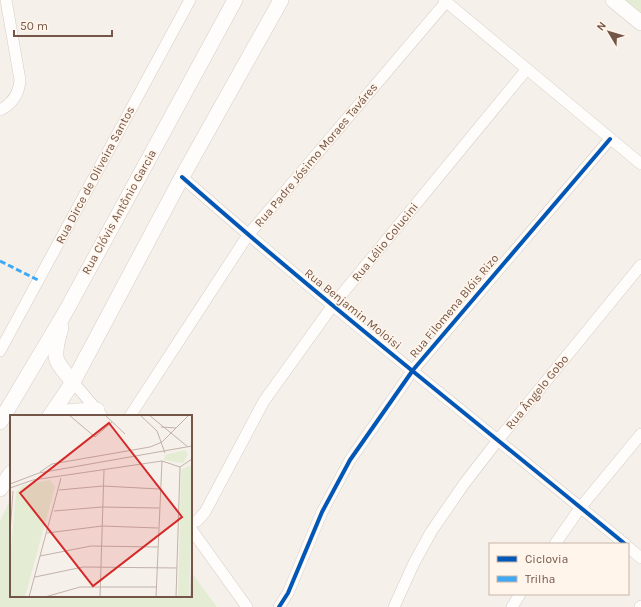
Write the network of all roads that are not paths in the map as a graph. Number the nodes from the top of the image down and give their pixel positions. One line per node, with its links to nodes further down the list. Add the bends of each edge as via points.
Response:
1 (6, 0): 9 (street, via 20,80 15,97)
2 (190, 0): 17 (street, Rua Dirce de Oliveira Santos)
3 (235, 0): 16 (main road, Rua Clóvis Antônio Garcia)
4 (281, 0): 12 (main road)
5 (613, 0): 7 (main road)
6 (445, 1): 8 (street); 13 (street, Rua Padre Jósimo Moraes Taváres)
7 (641, 23)
8 (527, 69): 10 (street); 15 (street, Rua Lélio Colucini)
9 (0, 110)
10 (610, 139): 11 (street); 18 (street, Rua Filomena Blóis Rizo)
11 (641, 164)
12 (182, 177): 13 (street, Rua Benjamin Moloisi); 19 (main road)
13 (248, 236): 15 (street, Rua Benjamin Moloisi); 23 (street, Rua Padre Jósimo Moraes Taváres)
14 (641, 265): 26 (street, Rua Ângelo Gobo)
15 (332, 306): 18 (street, Rua Benjamin Moloisi); 30 (street, Rua Lélio Colucini, via 264,401 205,512)
16 (66, 310): 19 (main road, via 56,357); 24 (main road, Rua Clóvis Antônio Garcia)
17 (0, 351)
18 (413, 370): 26 (street, Rua Benjamin Moloisi); 38 (street, Rua Filomena Blóis Rizo, via 350,460 322,512 291,588)
19 (73, 382): 20 (street); 21 (main road)
20 (99, 413): 22 (main road, via 77,411)
21 (52, 415)
22 (53, 415)
23 (131, 415)
24 (0, 422)
25 (641, 434): 29 (street)
26 (498, 440): 29 (street, Rua Benjamin Moloisi); 39 (street, Rua Ângelo Gobo, via 431,532)
27 (10, 474): 28 (main road)
28 (0, 489)
29 (580, 508): 32 (street); 33 (street, Rua Benjamin Moloisi)
30 (192, 523)
31 (192, 530): 37 (street)
32 (556, 543)
33 (623, 543)
34 (629, 548): 35 (street)
35 (641, 558)
36 (519, 595): 40 (street)
37 (247, 607)
38 (280, 607)
39 (394, 607)
40 (512, 607)

